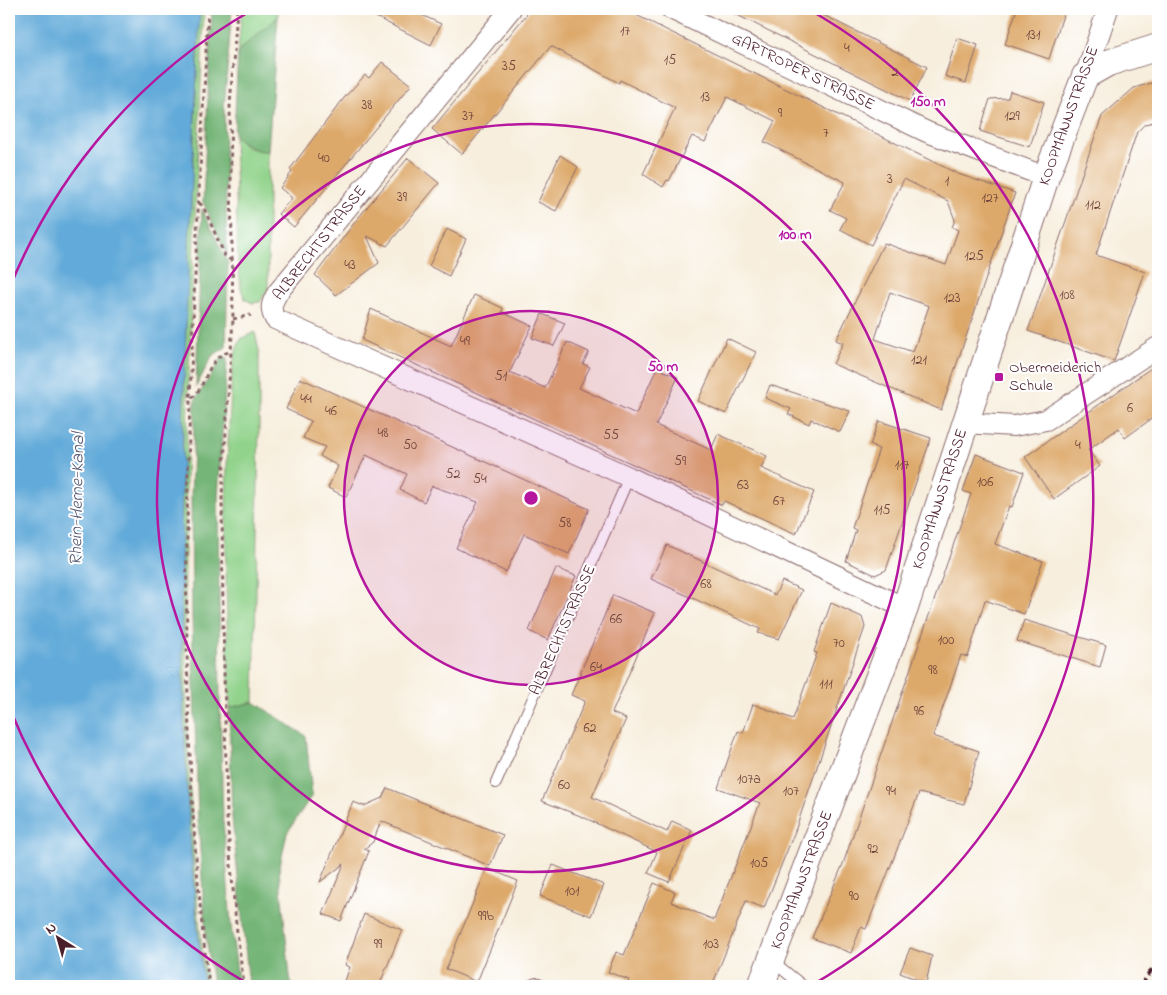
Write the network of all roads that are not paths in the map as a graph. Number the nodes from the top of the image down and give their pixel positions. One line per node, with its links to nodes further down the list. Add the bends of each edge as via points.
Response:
1 (511, 9): 9 (street, ALBRECHTSTRASSE, via 278,292 271,312 283,325)
2 (671, 9): 6 (street, GARTROPER STRASSE, via 927,132)
3 (1108, 9): 5 (street, KOOPMANNSTRASSE)
4 (1158, 47): 5 (street, via 1108,63)
5 (1085, 76): 6 (street, KOOPMANNSTRASSE)
6 (1046, 177): 8 (street, KOOPMANNSTRASSE)
7 (1158, 347): 8 (street, via 1046,420 1014,426)
8 (964, 423): 10 (street, KOOPMANNSTRASSE)
9 (629, 477): 10 (street, ALBRECHTSTRASSE); 11 (lane, ALBRECHTSTRASSE)
10 (904, 608): 12 (street, KOOPMANNSTRASSE)
11 (496, 783)
12 (772, 960): 15 (street, KOOPMANNSTRASSE); 16 (lane)
13 (529, 986): 14 (lane, via 536,983)
14 (544, 986)
15 (761, 986)
16 (804, 986)

